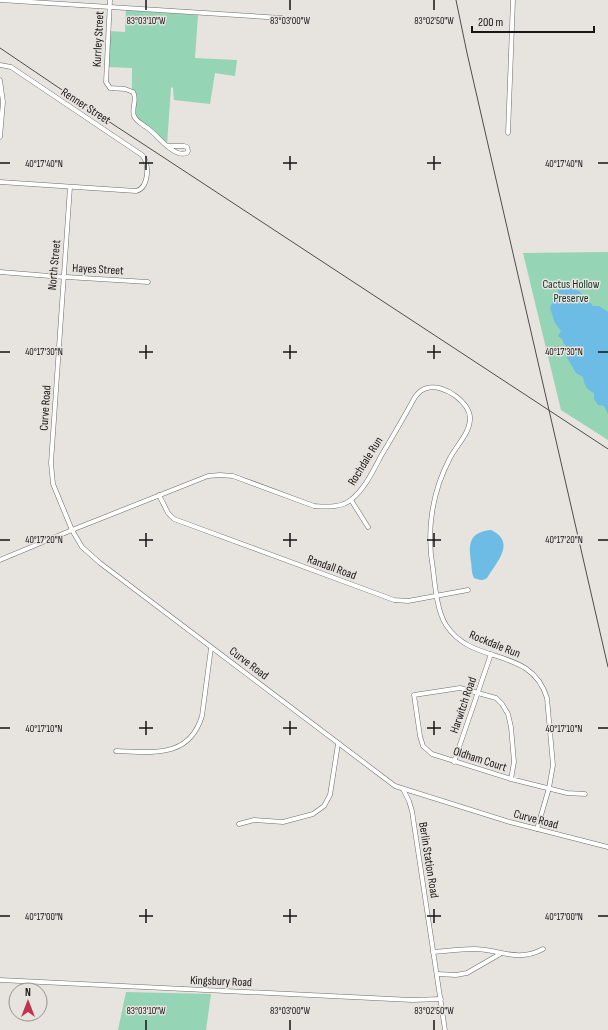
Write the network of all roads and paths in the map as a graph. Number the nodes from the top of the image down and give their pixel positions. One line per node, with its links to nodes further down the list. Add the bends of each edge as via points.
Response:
1 (0, 0): 4 (street)
2 (110, 0): 5 (street, Kurrley Street)
3 (513, 0): 9 (street)
4 (47, 2): 5 (street)
5 (109, 8): 6 (street); 11 (street, Kurrley Street, via 105,78 107,85 110,88 129,90 134,94 134,116)
6 (282, 18)
7 (0, 65): 13 (street, Renner Street, via 11,67 142,155 145,160 146,175 143,187 136,191)
8 (0, 80): 10 (street, via 3,102)
9 (508, 133)
10 (0, 137)
11 (168, 146)
12 (0, 182): 13 (street)
13 (70, 187): 15 (street, North Street)
14 (0, 272): 15 (street, Hayes Street)
15 (63, 277): 16 (street, Hayes Street); 17 (street, North Street)
16 (148, 282)
17 (59, 345): 21 (street, Curve Road, via 51,470 53,484)
18 (159, 495): 19 (street, Rochdale Run, via 208,476 220,475 234,476 314,506 336,506); 21 (street, Rochdale Run); 25 (street, Randall Road, via 174,519 372,592 402,601)
19 (351, 500): 20 (street); 23 (street, Rochdale Run, via 364,486 420,392 437,387 465,404 469,411 468,428 450,457 432,508)
20 (368, 527)
21 (72, 530): 22 (street, Rochdale Run); 26 (street, Curve Road, via 78,542 90,555)
22 (0, 560)
23 (432, 568): 25 (street, Rockdale Run)
24 (468, 590): 25 (street, Randall Road)
25 (438, 596): 27 (street, Rockdale Run, via 441,612 450,631 468,646)
26 (212, 648): 29 (street, Curve Road); 30 (street, via 202,716 193,735 182,745 169,751)
27 (491, 654): 28 (street, Harwitch Road); 33 (street, Rockdale Run, via 515,662 531,671 545,690 553,765)
28 (478, 693): 31 (street, Harwitch Road); 31 (street, Oldham Court, via 460,688 414,695 423,746 432,754); 32 (street, via 496,698 508,714 514,762)
29 (338, 744): 34 (street, Curve Road, via 395,786); 36 (street, via 330,795 324,806 313,814 282,822 254,820)
30 (116, 750)
31 (454, 762): 32 (street, Oldham Court)
32 (511, 779): 33 (street, Oldham Court)
33 (549, 788): 35 (street, Oldham Court); 37 (street, Rockdale Run)
34 (403, 789): 37 (street, Curve Road); 40 (street, Berlin Station Road, via 412,811)
35 (585, 794)
36 (239, 824)
37 (537, 830): 38 (street, Curve Road)
38 (608, 847)
39 (543, 949): 41 (street, via 525,956)
40 (434, 952): 41 (street, via 473,949); 42 (street, Berlin Station Road)
41 (500, 954): 42 (street, via 467,973)
42 (437, 974): 44 (street, Berlin Station Road)
43 (0, 980): 44 (street, Kingsbury Road)
44 (441, 999): 45 (street, Berlin Station Road)
45 (445, 1030)

